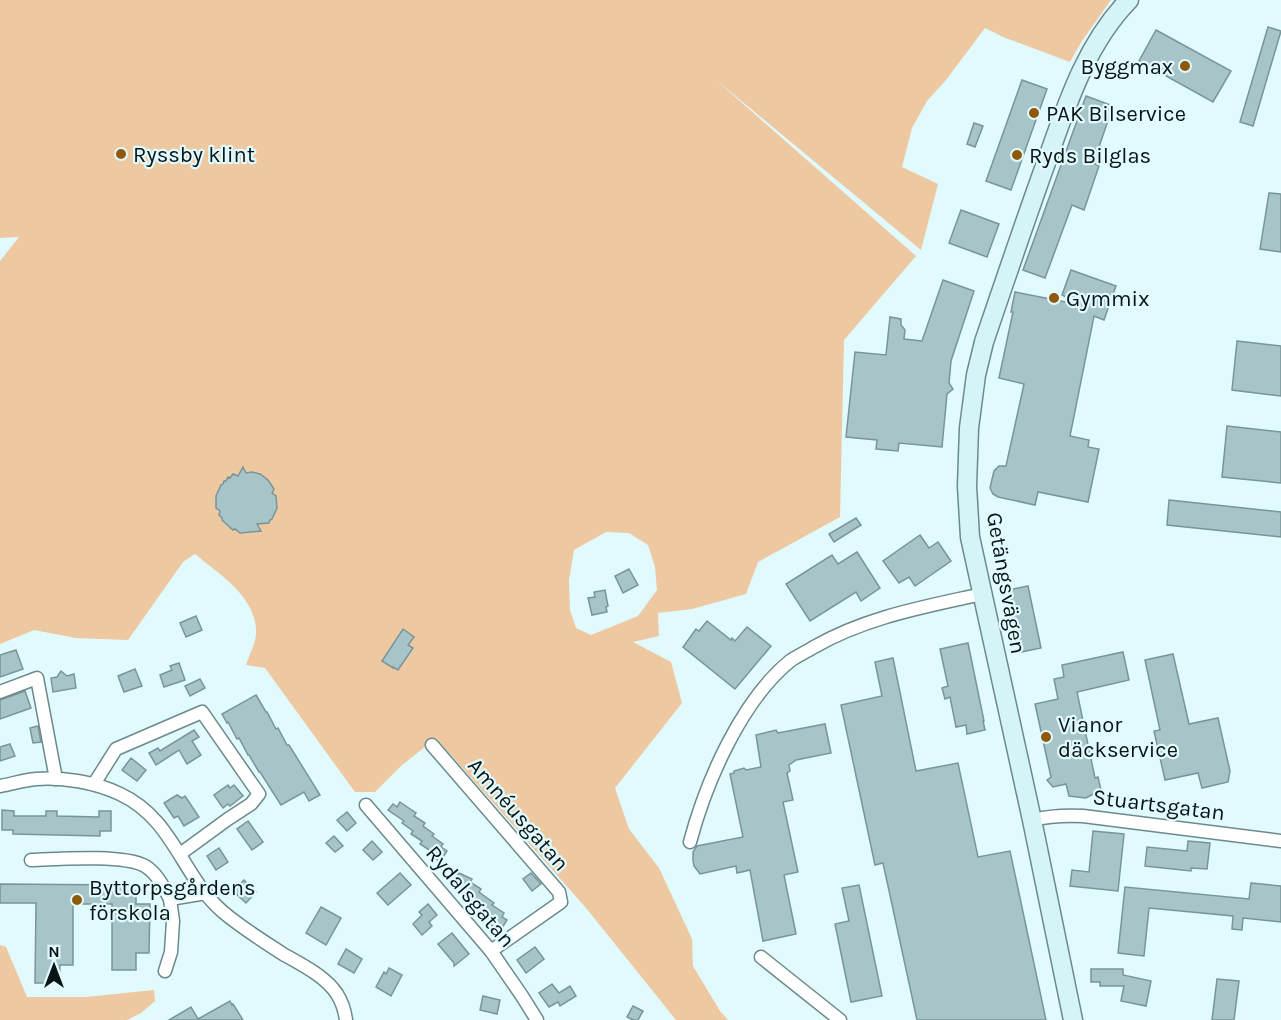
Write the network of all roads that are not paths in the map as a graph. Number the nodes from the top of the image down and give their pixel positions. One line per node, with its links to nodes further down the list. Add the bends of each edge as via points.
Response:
1 (1129, 0): 2 (street, Getängsvägen, via 1104,32 1079,76 984,342 969,428 967,486 970,537)
2 (982, 594): 9 (street, Getängsvägen); 11 (street, via 870,621 791,661 764,687 740,721 716,769)
3 (0, 692): 5 (street, via 37,678)
4 (432, 745): 16 (street, Amnéusgatan, via 559,892 561,902)
5 (56, 779): 6 (street); 7 (street)
6 (94, 784): 12 (street, via 134,801 165,831); 12 (street, via 116,749 202,712 259,794 251,804)
7 (0, 786)
8 (366, 805): 16 (street, Rydalsgatan)
9 (1032, 820): 10 (street, Stuartsgatan, via 1083,816); 22 (street, Getängsvägen)
10 (1281, 841)
11 (690, 842)
12 (180, 854): 14 (street)
13 (31, 860): 15 (street, via 123,859 146,866)
14 (206, 894): 15 (street); 19 (street, via 231,918 324,980 337,993)
15 (170, 899): 18 (street, via 171,952)
16 (491, 951): 20 (street, Rydalsgatan)
17 (761, 957): 21 (street)
18 (165, 971)
19 (346, 1020)
20 (537, 1020)
21 (840, 1020)
22 (1073, 1020)

